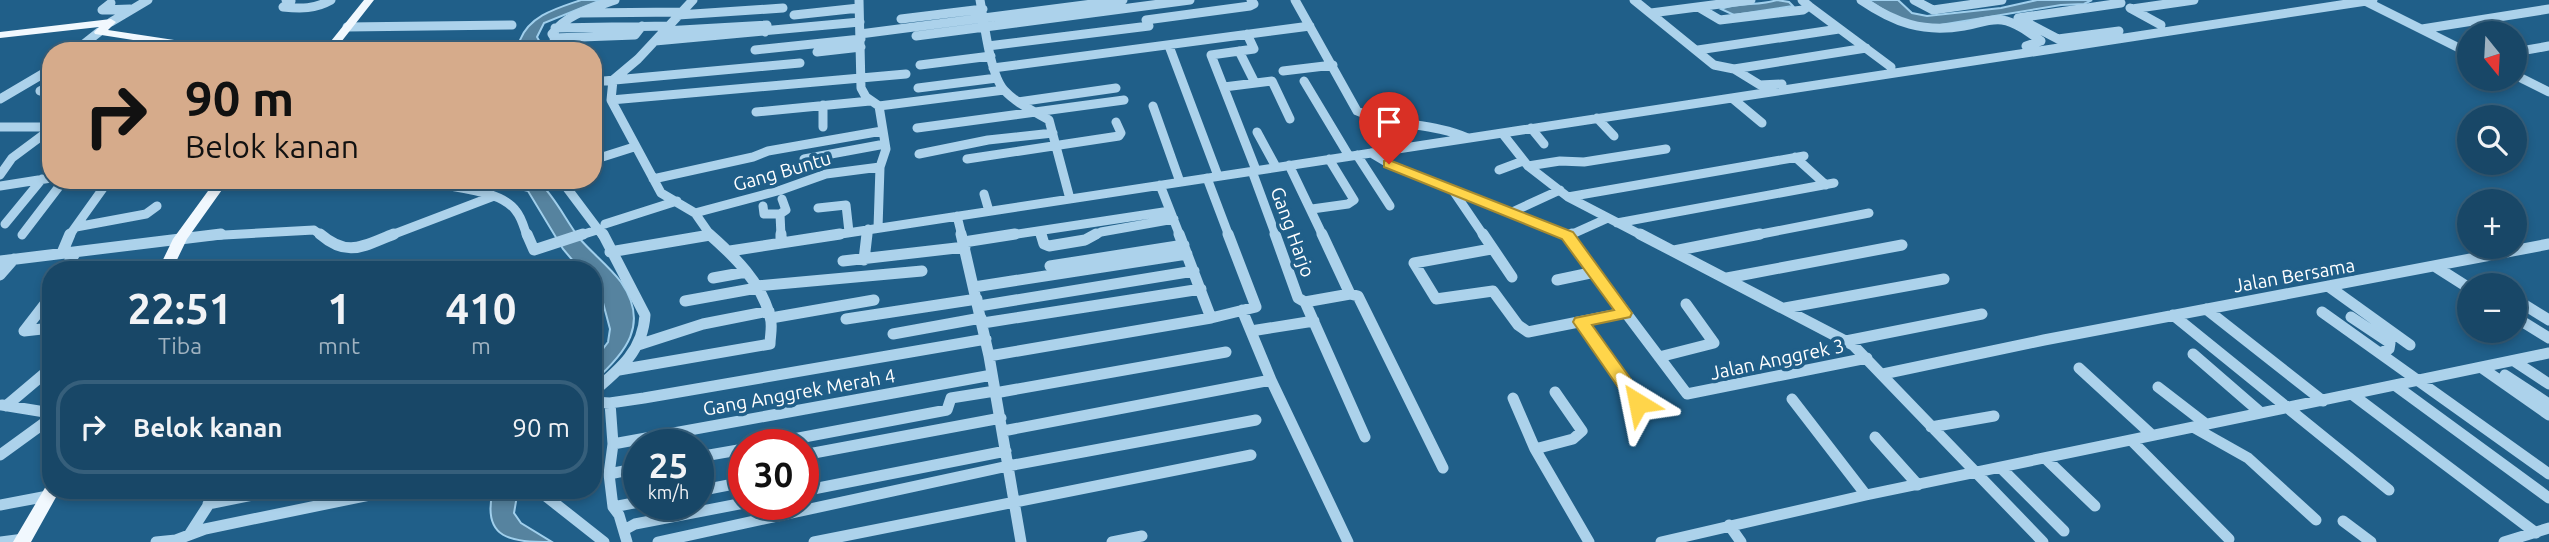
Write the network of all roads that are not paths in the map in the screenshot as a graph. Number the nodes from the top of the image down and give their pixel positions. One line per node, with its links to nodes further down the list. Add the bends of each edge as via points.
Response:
1 (148, 0): 30 (street)
2 (286, 0): 3 (street, via 291,1 283,7 311,10)
3 (331, 0)
4 (369, 0): 44 (main road)
5 (615, 0): 32 (street)
6 (693, 0): 35 (street)
7 (1123, 0): 33 (street)
8 (1190, 0): 24 (street)
9 (1251, 0): 40 (street, via 1254,4 1250,6)
10 (1294, 0): 43 (street)
11 (1634, 0): 34 (street)
12 (1751, 0): 27 (street)
13 (1861, 0): 74 (street, via 1912,29 1930,31 2001,19 2040,41)
14 (1914, 0): 15 (street, via 1933,10)
15 (2002, 0)
16 (2194, 0): 21 (street)
17 (2326, 0): 19 (street)
18 (2536, 0): 28 (street)
19 (2307, 1): 42 (street)
20 (2118, 2): 31 (street); 42 (street, via 2018,18 2058,39)
21 (2169, 2): 31 (street)
22 (2364, 2): 47 (street); 92 (street)
23 (111, 3): 30 (street, via 102,10)
24 (1138, 3): 33 (street); 40 (street)
25 (1805, 3): 27 (street, via 1803,10 1736,20 1720,20); 46 (street)
26 (859, 4): 36 (street); 39 (street)
27 (1698, 7): 34 (street)
28 (2549, 7): 47 (street)
29 (783, 8): 35 (street)
30 (133, 9): 38 (street)
31 (2132, 9): 42 (street)
32 (580, 13): 35 (street); 50 (street)
33 (983, 13): 37 (street); 53 (street); 54 (street); 60 (street)
34 (1651, 13): 66 (street)
35 (680, 14): 45 (street)
36 (794, 15)
37 (901, 19)
38 (111, 22): 48 (main road); 52 (main road)
39 (860, 22): 49 (street); 54 (street)
40 (1148, 23): 60 (street); 61 (street)
41 (512, 25): 44 (street)
42 (2161, 25)
43 (1310, 26): 51 (street); 73 (street)
44 (347, 27): 58 (main road)
45 (667, 28): 49 (street, via 768,25); 50 (street, via 642,26 633,35); 55 (street)
46 (1839, 29): 64 (street); 66 (street)
47 (2422, 29): 63 (street)
48 (99, 32): 56 (street); 57 (main road)
49 (765, 32): 55 (street)
50 (554, 33): 59 (street)
51 (1247, 34): 61 (street); 68 (street, via 1255,48)
52 (0, 35)
53 (916, 36)
54 (861, 40): 65 (street); 69 (street); 80 (street)
55 (655, 41): 82 (street)
56 (86, 42)
57 (153, 42)
58 (335, 42)
59 (558, 42)
60 (988, 46): 70 (street)
61 (1164, 46): 75 (street); 137 (street)
62 (2549, 46): 67 (street)
63 (2457, 47)
64 (1866, 48): 74 (street); 76 (street)
65 (755, 50)
66 (1698, 50): 76 (street, via 1714,65)
67 (2527, 50)
68 (1240, 51): 83 (street); 87 (street, Gang Harjo, via 1211,55)
69 (817, 52)
70 (991, 56): 72 (street); 75 (street)
71 (800, 63): 82 (street)
72 (920, 65)
73 (1333, 65): 77 (street); 117 (street, via 1360,113 1449,130)
74 (1891, 67): 76 (street, via 1760,85)
75 (993, 68): 81 (street)
76 (1734, 69)
77 (1283, 71)
78 (906, 74): 80 (street)
79 (42, 78): 93 (street)
80 (861, 78): 94 (street); 97 (street, via 863,92)
81 (997, 78): 88 (street); 91 (street)
82 (613, 80): 85 (street); 94 (street)
83 (1254, 80): 87 (street); 103 (street, via 1272,81)
84 (2527, 80): 90 (street)
85 (602, 81)
86 (1304, 81): 125 (street)
87 (1222, 84): 135 (street, Gang Harjo)
88 (918, 88)
89 (1116, 88): 96 (street)
90 (2547, 89)
91 (1004, 90): 96 (street); 97 (street)
92 (1732, 98): 102 (street); 105 (street)
93 (0, 99)
94 (611, 100): 120 (street)
95 (1124, 100): 101 (street)
96 (1017, 102): 101 (street)
97 (874, 104): 98 (street); 111 (street)
98 (824, 105): 100 (street); 107 (street)
99 (1153, 106): 140 (street)
100 (756, 112)
101 (1041, 113): 109 (street); 113 (street)
102 (1597, 118): 110 (street); 116 (street)
103 (1290, 120)
104 (1116, 122): 121 (street, via 1119,136)
105 (1762, 123)
106 (0, 127): 108 (street)
107 (823, 127)
108 (42, 128)
109 (917, 128)
110 (1531, 128): 114 (street); 119 (street)
111 (882, 131): 118 (street); 138 (street, via 768,150)
112 (1257, 131): 133 (street)
113 (1053, 132): 121 (street); 124 (street)
114 (1502, 133): 117 (street); 130 (street)
115 (42, 135): 136 (street, via 12,158)
116 (1614, 136)
117 (1468, 138): 123 (street)
118 (885, 144): 127 (street); 132 (street)
119 (1544, 144)
120 (634, 146): 126 (street); 138 (street)
121 (1056, 146): 128 (street); 153 (street)
122 (1666, 149): 130 (street, via 1584,162)
123 (1371, 153): 125 (street); 149 (street)
124 (919, 154)
125 (1353, 155): 129 (street); 158 (street)
126 (602, 157)
127 (804, 159)
128 (967, 159)
129 (1329, 159): 131 (street); 160 (street, via 1354,200)
130 (1526, 163): 134 (street); 150 (street)
131 (1289, 165): 133 (street); 160 (street)
132 (880, 167): 162 (street, Gang Buntu, via 826,174); 172 (street)
133 (1276, 167): 135 (street)
134 (1499, 170)
135 (1254, 171): 137 (street); 214 (street, Gang Harjo, via 1298,298)
136 (0, 175)
137 (1212, 177): 140 (street); 221 (street, via 1256,304)
138 (653, 179): 155 (street, via 662,194)
139 (42, 180): 143 (street)
140 (1180, 182): 142 (street)
141 (42, 183): 169 (street)
142 (1160, 185): 153 (street); 166 (street)
143 (0, 186)
144 (57, 189): 174 (street)
145 (103, 189): 170 (street)
146 (216, 189): 177 (main road)
147 (452, 189): 152 (street)
148 (567, 189): 171 (street, via 584,213)
149 (1454, 192): 165 (street); 182 (street)
150 (1564, 193): 165 (street); 168 (street); 168 (street, via 1800,156 1830,184)
151 (984, 194): 161 (street)
152 (494, 196): 171 (street, via 516,208 533,249); 177 (street, via 355,249 342,250 308,230)
153 (1070, 199): 161 (street)
154 (782, 200): 164 (street, via 786,210)
155 (677, 201): 162 (street); 171 (street)
156 (157, 206): 170 (street, via 142,215)
157 (763, 206): 164 (street, via 764,214)
158 (1391, 206)
159 (818, 208): 173 (street, via 846,205)
160 (1312, 209): 211 (street)
161 (989, 211): 167 (street)
162 (695, 213): 175 (street)
163 (1869, 213): 186 (street)
164 (780, 214): 178 (street)
165 (1510, 214): 176 (street)
166 (1172, 215): 179 (street); 184 (street)
167 (957, 216): 172 (street); 179 (street)
168 (1613, 220): 176 (street); 186 (street)
169 (5, 225)
170 (76, 227): 188 (street)
171 (603, 227): 183 (street)
172 (873, 229): 173 (street); 190 (street)
173 (849, 232): 178 (street)
174 (22, 235)
175 (710, 235): 183 (street); 185 (street)
176 (1568, 236): 200 (street, Jalan Anggrek 3)
177 (180, 239): 187 (street); 193 (main road)
178 (781, 243): 185 (street)
179 (964, 244): 190 (street); 217 (street)
180 (2549, 244): 196 (street, Jalan Bersama)
181 (1902, 245): 204 (street)
182 (1491, 249): 202 (street); 232 (street, via 1414,263 1436,299 1493,291 1524,331)
183 (609, 250): 240 (street, via 645,315)
184 (1186, 250): 195 (street); 198 (street); 217 (street)
185 (730, 251): 199 (street)
186 (1674, 251): 204 (street)
187 (76, 252): 188 (street); 192 (street)
188 (62, 253): 189 (street)
189 (14, 259): 191 (street); 201 (street)
190 (864, 260): 194 (street)
191 (0, 261)
192 (70, 261)
193 (169, 261)
194 (843, 261)
195 (1050, 266)
196 (2436, 267): 207 (street); 208 (street, Jalan Bersama)
197 (922, 271): 209 (street)
198 (1194, 271): 210 (street); 217 (street)
199 (746, 272): 203 (street); 209 (street)
200 (1595, 272): 206 (street); 223 (street, Jalan Anggrek 3)
201 (0, 275)
202 (1512, 277)
203 (713, 278)
204 (1727, 278): 219 (street)
205 (1944, 279): 219 (street)
206 (1557, 280)
207 (2457, 280)
208 (2328, 286): 220 (street, Jalan Bersama); 241 (street)
209 (757, 287): 213 (street); 225 (street)
210 (1201, 289): 217 (street); 228 (street)
211 (1350, 293): 214 (street); 297 (street, via 1360,299)
212 (874, 300): 225 (street)
213 (685, 301)
214 (1305, 302): 231 (street, Gang Harjo)
215 (1686, 304): 246 (street, via 1714,343)
216 (2527, 306): 230 (street)
217 (979, 307): 229 (street); 236 (street); 238 (street)
218 (42, 308): 234 (street, via 24,331)
219 (1785, 309): 239 (street)
220 (2206, 309): 226 (street, Jalan Bersama); 267 (street)
221 (1242, 310): 228 (street); 235 (street)
222 (2322, 312): 243 (street)
223 (1624, 313): 232 (street); 246 (street, Jalan Anggrek 3)
224 (1982, 314): 239 (street)
225 (771, 315): 240 (street, via 703,324); 252 (street, via 770,344 766,346)
226 (2174, 316): 253 (street, Jalan Bersama); 273 (street)
227 (2351, 317): 243 (street, via 2390,343 2389,349)
228 (1211, 318): 245 (street)
229 (846, 319)
230 (2549, 320)
231 (1314, 321): 235 (street); 285 (street, Gang Harjo)
232 (1581, 322): 270 (street)
233 (2527, 324): 237 (street)
234 (42, 329)
235 (1251, 331): 256 (street)
236 (893, 334)
237 (2549, 338)
238 (986, 340): 245 (street); 269 (street)
239 (1846, 341): 248 (street)
240 (638, 345): 252 (street)
241 (2410, 345)
242 (1226, 352): 262 (street)
243 (2380, 353): 257 (street)
244 (2193, 354): 275 (street)
245 (989, 356): 255 (street)
246 (1659, 357): 248 (street, Jalan Anggrek 3, via 1685,393 1693,395)
247 (2546, 357): 249 (street)
248 (1867, 358): 253 (street)
249 (2514, 361): 250 (street); 259 (street)
250 (2486, 367): 257 (street); 271 (street); 276 (street)
251 (2079, 368): 284 (street)
252 (619, 370): 258 (street)
253 (1883, 374): 282 (street)
254 (42, 375): 272 (street)
255 (992, 375): 262 (street); 288 (street, Gang Anggrek Merah 4)
256 (1271, 380): 280 (street); 337 (street)
257 (2420, 381): 260 (street); 301 (street)
258 (602, 384)
259 (2549, 384)
260 (2396, 386): 264 (street); 307 (street)
261 (2158, 387): 281 (street)
262 (995, 392): 280 (street); 283 (street, via 951,398 947,410)
263 (1555, 392): 289 (street, via 1582,431 1573,439)
264 (2353, 395): 267 (street); 324 (street)
265 (1513, 398): 289 (street)
266 (1792, 399): 306 (street)
267 (2323, 401): 273 (street)
268 (602, 403): 269 (street)
269 (610, 403): 288 (street)
270 (1638, 403)
271 (2549, 404)
272 (3, 406): 274 (street)
273 (2287, 409): 275 (street); 304 (street)
274 (42, 412)
275 (2261, 413): 281 (street)
276 (2549, 415)
277 (1994, 416): 282 (street)
278 (1256, 420): 295 (street)
279 (42, 425): 292 (street)
280 (1002, 425): 290 (street); 291 (street)
281 (2200, 426): 284 (street); 320 (street, via 2248,458)
282 (1931, 427): 299 (street)
283 (819, 435)
284 (2152, 435): 287 (street)
285 (1365, 437)
286 (1875, 437): 302 (street)
287 (2131, 440): 294 (street); 328 (street)
288 (612, 444): 300 (street)
289 (1535, 449): 338 (street)
290 (1006, 451): 295 (street); 303 (street)
291 (819, 452)
292 (0, 455)
293 (1251, 455): 313 (street)
294 (2045, 458): 296 (street); 318 (street)
295 (1007, 466): 313 (street); 333 (street)
296 (2001, 467): 299 (street); 323 (street)
297 (1443, 468)
298 (623, 471): 300 (street)
299 (1977, 473): 302 (street); 341 (street)
300 (609, 474): 319 (street)
301 (2549, 474)
302 (1918, 485): 306 (street)
303 (819, 488)
304 (2389, 491)
305 (42, 495): 315 (street)
306 (1866, 495): 322 (street)
307 (2549, 498)
308 (47, 499): 329 (main road)
309 (212, 499): 314 (street)
310 (233, 499): 314 (street)
311 (350, 499): 325 (street)
312 (549, 499): 332 (street)
313 (1014, 501): 334 (street); 335 (street)
314 (208, 504): 325 (street)
315 (0, 505)
316 (623, 505): 319 (street)
317 (728, 506): 326 (street, via 635,524)
318 (2095, 506)
319 (613, 507): 326 (street)
320 (2316, 520)
321 (2343, 521): 342 (street)
322 (1729, 525): 339 (street); 340 (street)
323 (2064, 531)
324 (2542, 531): 343 (street)
325 (189, 535): 331 (street)
326 (626, 536)
327 (1142, 536): 336 (street)
328 (2230, 539)
329 (23, 540): 330 (street)
330 (1, 542)
331 (156, 542)
332 (604, 542)
333 (658, 542)
334 (814, 542)
335 (1021, 542)
336 (1112, 542)
337 (1348, 542)
338 (1589, 542)
339 (1661, 542)
340 (1741, 542)
341 (2043, 542)
342 (2371, 542)
343 (2504, 542)

